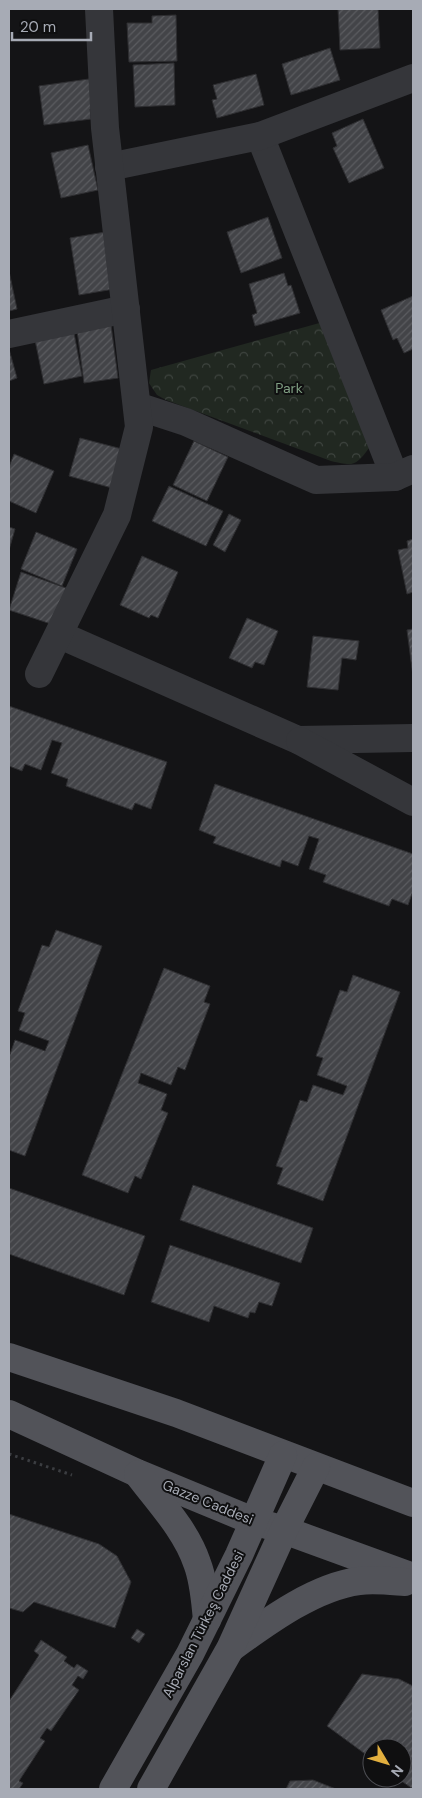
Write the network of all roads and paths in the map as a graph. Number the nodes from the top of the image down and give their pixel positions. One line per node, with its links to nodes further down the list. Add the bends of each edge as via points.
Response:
1 (99, 9): 4 (street)
2 (413, 78): 3 (street)
3 (260, 136): 4 (street); 8 (street)
4 (109, 167): 5 (street)
5 (126, 309): 6 (street); 7 (street)
6 (9, 334)
7 (137, 406): 8 (street, via 186,422 316,480); 9 (street, via 140,427 117,515)
8 (404, 473)
9 (60, 635): 10 (street); 12 (street)
10 (39, 674)
11 (413, 738): 12 (street)
12 (298, 740): 13 (street)
13 (413, 802)
14 (9, 1357): 16 (main road, via 176,1414)
15 (9, 1414): 18 (main road, Gazze Caddesi)
16 (283, 1455): 17 (main road); 20 (main road, Alparslan Türkeş Caddesi)
17 (316, 1467): 19 (main road); 21 (main road)
18 (137, 1473): 20 (main road, Gazze Caddesi); 24 (main road, via 187,1540 202,1578)
19 (413, 1503)
20 (253, 1521): 21 (main road, Gazze Caddesi); 24 (main road, Alparslan Türkeş Caddesi)
21 (284, 1530): 22 (main road, Gazze Caddesi); 25 (main road)
22 (413, 1577)
23 (413, 1582): 25 (main road, via 360,1581 333,1588 276,1616)
24 (208, 1620): 26 (main road, Alparslan Türkeş Caddesi)
25 (230, 1648): 27 (main road)
26 (113, 1789)
27 (151, 1789)

